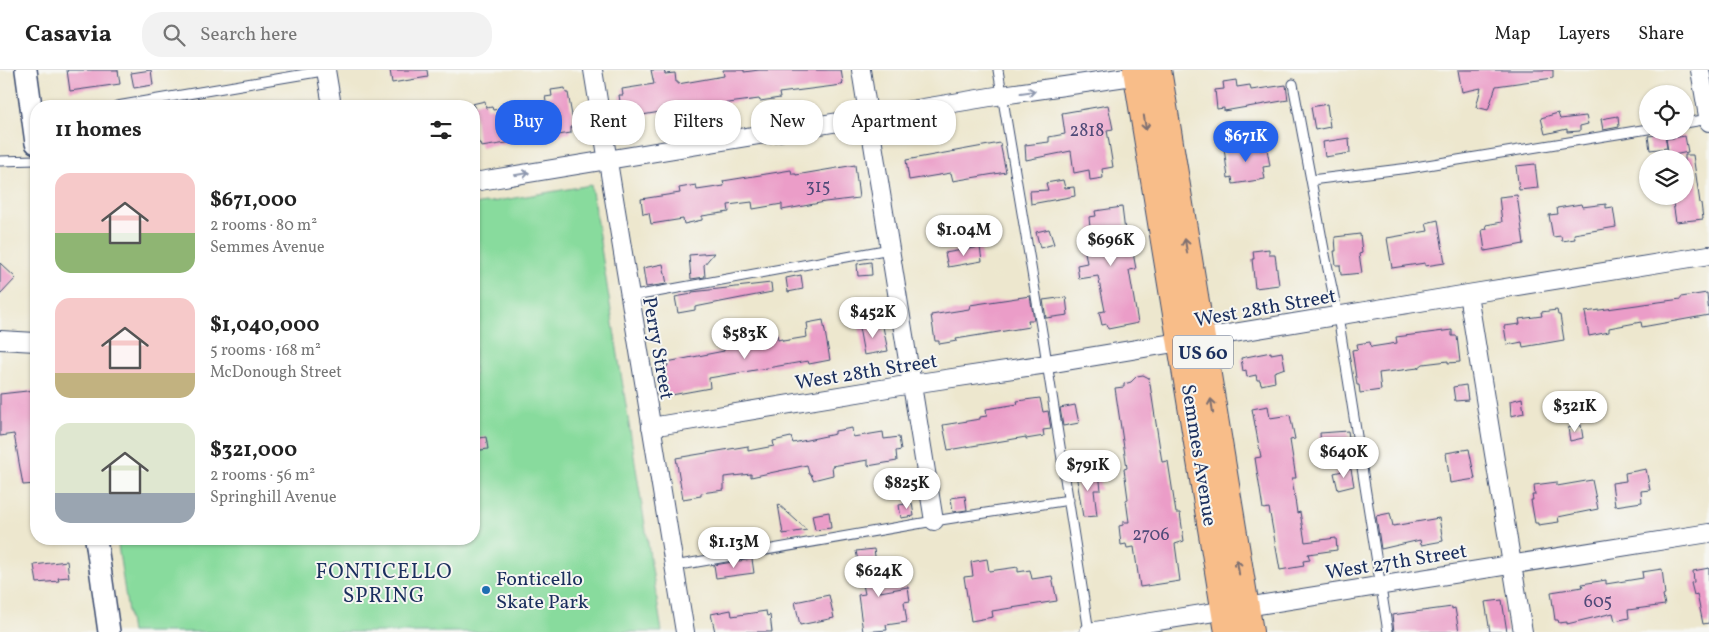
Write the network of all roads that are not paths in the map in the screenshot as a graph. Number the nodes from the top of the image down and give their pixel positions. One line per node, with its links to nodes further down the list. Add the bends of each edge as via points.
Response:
1 (26, 70): 10 (street)
2 (328, 70): 11 (lane); 12 (street)
3 (593, 70): 22 (street, Perry Street)
4 (861, 70): 13 (street)
5 (998, 70): 9 (lane)
6 (1700, 70): 15 (street)
7 (1152, 71): 9 (street, one-way to 7); 31 (main road, Semmes Avenue / US 60)
8 (1293, 84): 23 (lane)
9 (1002, 95): 14 (street); 33 (lane)
10 (31, 100)
11 (153, 100)
12 (331, 100)
13 (866, 100)
14 (956, 103)
15 (1709, 121): 16 (lane)
16 (1694, 122)
17 (833, 123): 22 (street)
18 (1639, 130): 23 (lane, via 1409,168)
19 (873, 145): 25 (street)
20 (30, 160): 21 (lane)
21 (0, 161)
22 (607, 161): 24 (street, one-way to 22); 28 (street, Perry Street)
23 (1311, 180): 29 (lane)
24 (480, 181)
25 (890, 249): 28 (lane); 34 (street)
26 (1709, 255): 27 (street, West 28th Street)
27 (1468, 294): 29 (street, West 28th Street); 40 (street)
28 (629, 297): 35 (street, Perry Street)
29 (1338, 316): 31 (street, West 28th Street); 42 (lane)
30 (0, 340): 32 (street)
31 (1191, 341): 33 (street, West 28th Street); 43 (main road, Semmes Avenue / US 60)
32 (30, 342)
33 (1047, 364): 34 (street, West 28th Street); 36 (lane)
34 (912, 384): 35 (street, West 28th Street); 37 (street)
35 (651, 427): 41 (street, Perry Street)
36 (1069, 500): 37 (lane); 46 (lane)
37 (934, 521): 41 (lane)
38 (1709, 532): 40 (street, West 27th Street)
39 (97, 545): 44 (street)
40 (1512, 564): 42 (street, West 27th Street); 48 (street)
41 (674, 566): 45 (street, Perry Street)
42 (1381, 585): 43 (street, West 27th Street); 47 (lane)
43 (1237, 620): 46 (street, West 27th Street)
44 (108, 632)
45 (684, 632)
46 (1089, 632)
47 (1388, 632)
48 (1524, 632)

